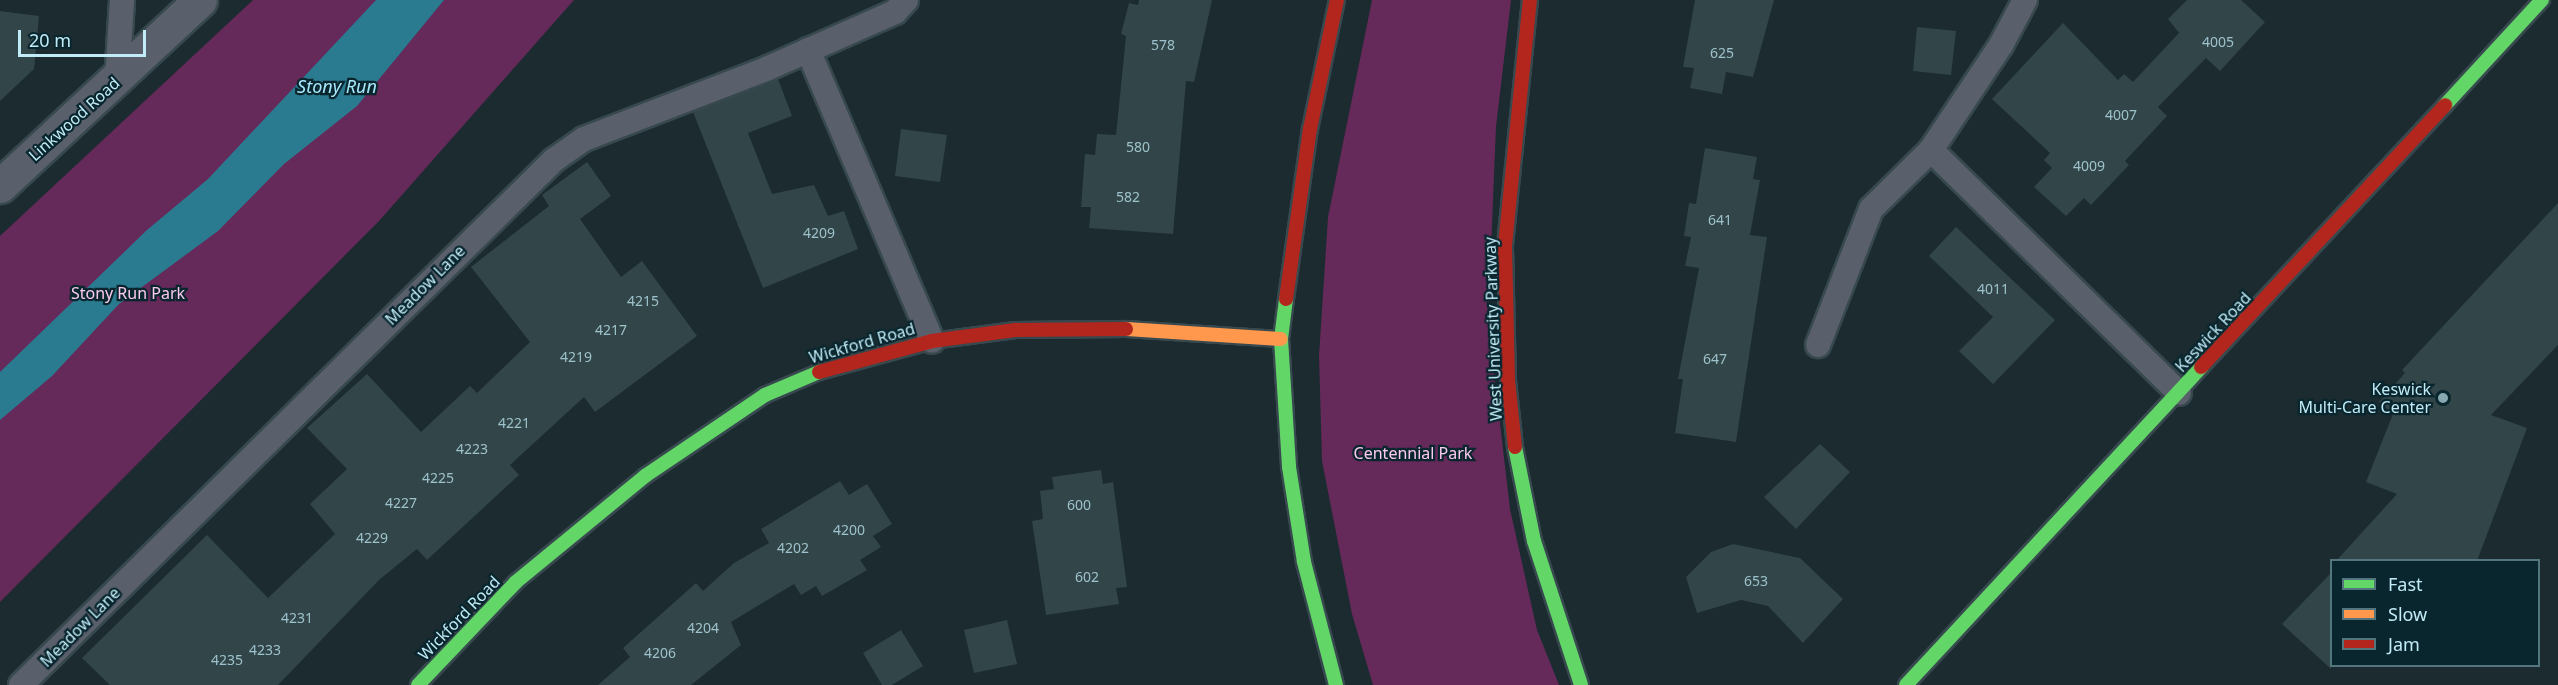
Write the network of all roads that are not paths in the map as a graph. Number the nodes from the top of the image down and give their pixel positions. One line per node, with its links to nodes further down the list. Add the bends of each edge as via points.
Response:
1 (122, 0): 9 (lane)
2 (200, 0): 9 (street, Linkwood Road)
3 (906, 0): 8 (lane, Meadow Lane, via 896,12)
4 (1337, 0): 12 (street, via 1310,129)
5 (1530, 0): 19 (street, West University Parkway, via 1505,245 1508,380 1516,464 1534,541)
6 (2025, 0): 10 (lane, via 2001,45)
7 (2542, 0): 15 (street, Keswick Road)
8 (808, 50): 13 (lane); 16 (lane, Meadow Lane, via 584,139 554,160)
9 (117, 81): 11 (street, Linkwood Road)
10 (1931, 150): 14 (lane, via 1871,209); 15 (lane)
11 (0, 186)
12 (1281, 339): 13 (street, Wickford Road, via 1116,329 1015,330); 18 (street, via 1289,467 1304,562)
13 (932, 341): 17 (street, Wickford Road, via 830,367 765,395 710,429 516,582)
14 (1818, 345)
15 (2179, 393): 20 (street, Keswick Road)
16 (21, 685)
17 (418, 685)
18 (1336, 685)
19 (1581, 685)
20 (1906, 685)

